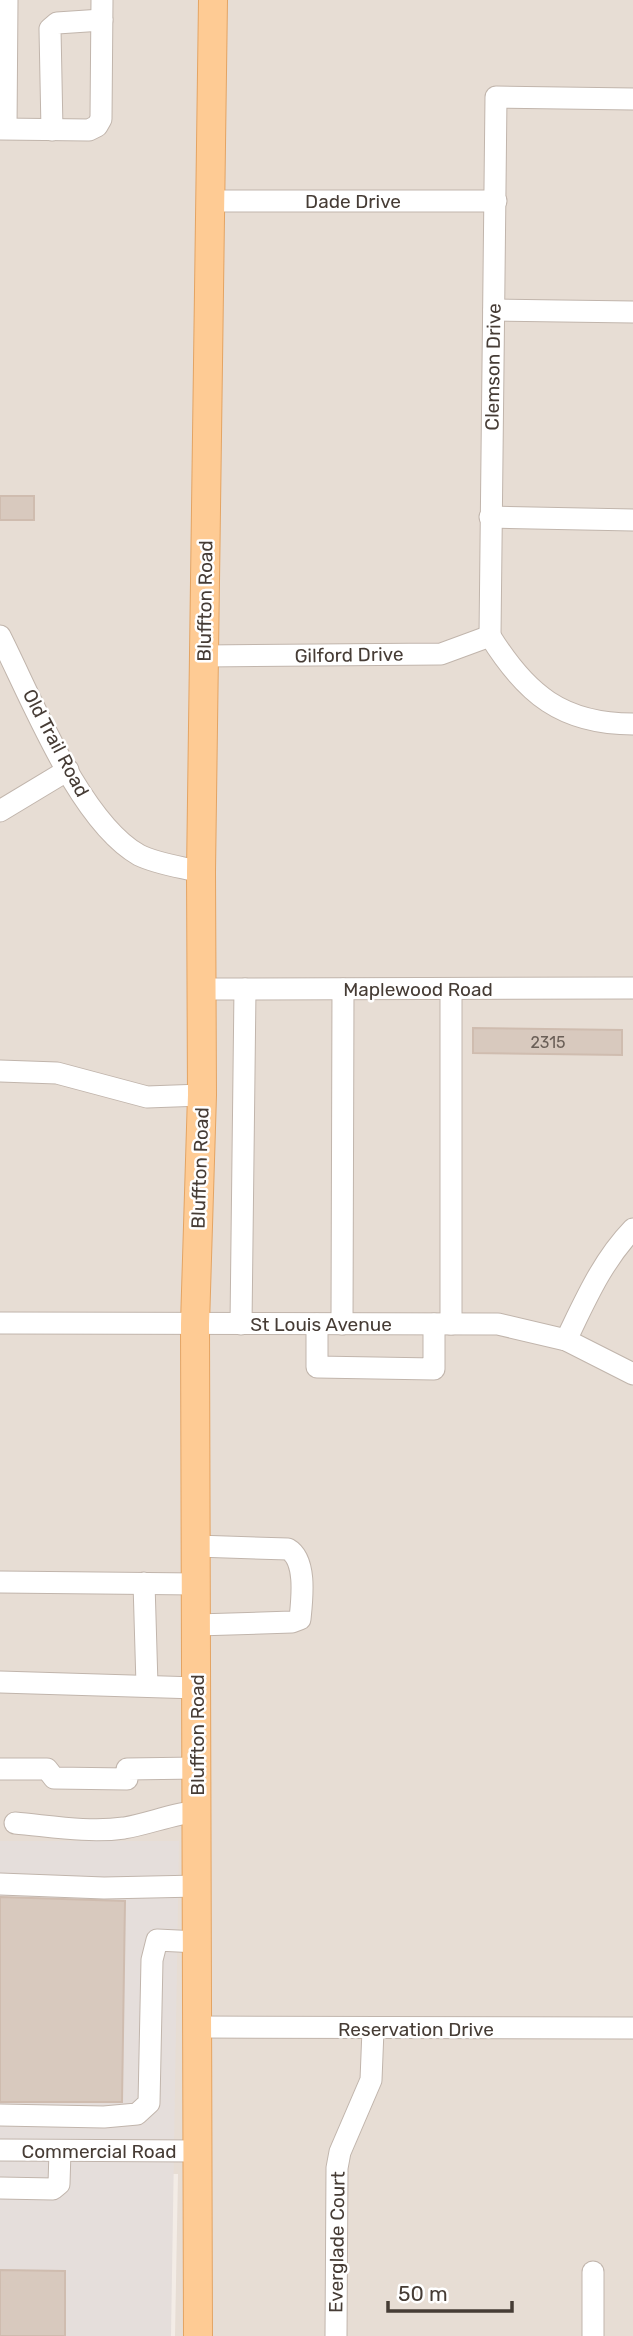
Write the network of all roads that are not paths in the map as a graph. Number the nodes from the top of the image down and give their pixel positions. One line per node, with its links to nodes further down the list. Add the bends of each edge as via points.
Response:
1 (7, 0): 5 (street)
2 (213, 0): 7 (main road, Bluffton Road)
3 (102, 10): 6 (street, via 50,29); 6 (street, via 101,119 89,130)
4 (633, 99): 8 (street, Clemson Drive, via 496,97)
5 (3, 128): 6 (street)
6 (52, 130)
7 (211, 201): 8 (street, Dade Drive); 15 (main road, Bluffton Road)
8 (496, 201): 9 (street, Clemson Drive)
9 (494, 310): 10 (street); 11 (street, Clemson Drive)
10 (633, 312)
11 (491, 517): 12 (street); 14 (street, Clemson Drive)
12 (633, 520)
13 (0, 636): 17 (street, Old Trail Road)
14 (490, 636): 15 (street, Gilford Drive, via 440,654); 16 (street, via 512,671 552,707 602,724)
15 (204, 656): 19 (main road, Bluffton Road)
16 (633, 724)
17 (68, 771): 18 (street); 19 (street, Old Trail Road, via 112,833 139,855)
18 (0, 811)
19 (201, 872): 21 (main road, Bluffton Road)
20 (633, 988): 24 (street, Maplewood Road)
21 (203, 989): 22 (street, Maplewood Road); 26 (main road, Bluffton Road)
22 (245, 989): 23 (street, Maplewood Road); 30 (street)
23 (344, 989): 24 (street, Maplewood Road); 32 (street)
24 (452, 989): 33 (street)
25 (0, 1071): 26 (street, via 57,1073 147,1097)
26 (202, 1095): 29 (main road, Bluffton Road)
27 (633, 1230): 34 (street, via 595,1280)
28 (0, 1323): 29 (street, St Louis Avenue)
29 (195, 1324): 30 (street, St Louis Avenue); 36 (main road, Bluffton Road)
30 (241, 1324): 31 (street, St Louis Avenue)
31 (317, 1324): 32 (street, St Louis Avenue); 33 (street, via 317,1367 434,1369)
32 (342, 1324): 33 (street, St Louis Avenue)
33 (442, 1324): 34 (street, St Louis Avenue, via 498,1324)
34 (566, 1340): 35 (street, St Louis Avenue)
35 (633, 1374)
36 (196, 1546): 39 (main road, Bluffton Road); 40 (street, via 296,1553 301,1608 300,1619 292,1622)
37 (0, 1582): 38 (street)
38 (144, 1583): 39 (street); 42 (street)
39 (196, 1584): 40 (main road, Bluffton Road)
40 (197, 1625): 43 (main road, Bluffton Road)
41 (0, 1682): 42 (street)
42 (147, 1685): 43 (street)
43 (197, 1688): 44 (main road, Bluffton Road)
44 (197, 1768): 45 (street, via 127,1769 127,1779 54,1778 47,1769); 46 (main road, Bluffton Road)
45 (0, 1769)
46 (198, 1811): 47 (street, via 124,1828); 49 (main road, Bluffton Road)
47 (15, 1823)
48 (0, 1884): 49 (street)
49 (198, 1886): 50 (main road, Bluffton Road)
50 (198, 1942): 51 (main road, Bluffton Road); 54 (street, via 157,1940 152,1960 149,2103 137,2114)
51 (199, 2027): 53 (street, Reservation Drive); 57 (main road, Bluffton Road)
52 (633, 2028): 53 (street, Reservation Drive)
53 (373, 2030): 61 (street, Everglade Court, via 370,2080 337,2168)
54 (0, 2115)
55 (0, 2150): 56 (street, Commercial Road)
56 (60, 2151): 57 (street, Commercial Road); 58 (street, via 59,2184 53,2189)
57 (198, 2151): 60 (main road, Bluffton Road)
58 (0, 2188)
59 (593, 2272): 62 (street)
60 (198, 2336)
61 (336, 2336)
62 (593, 2336)

